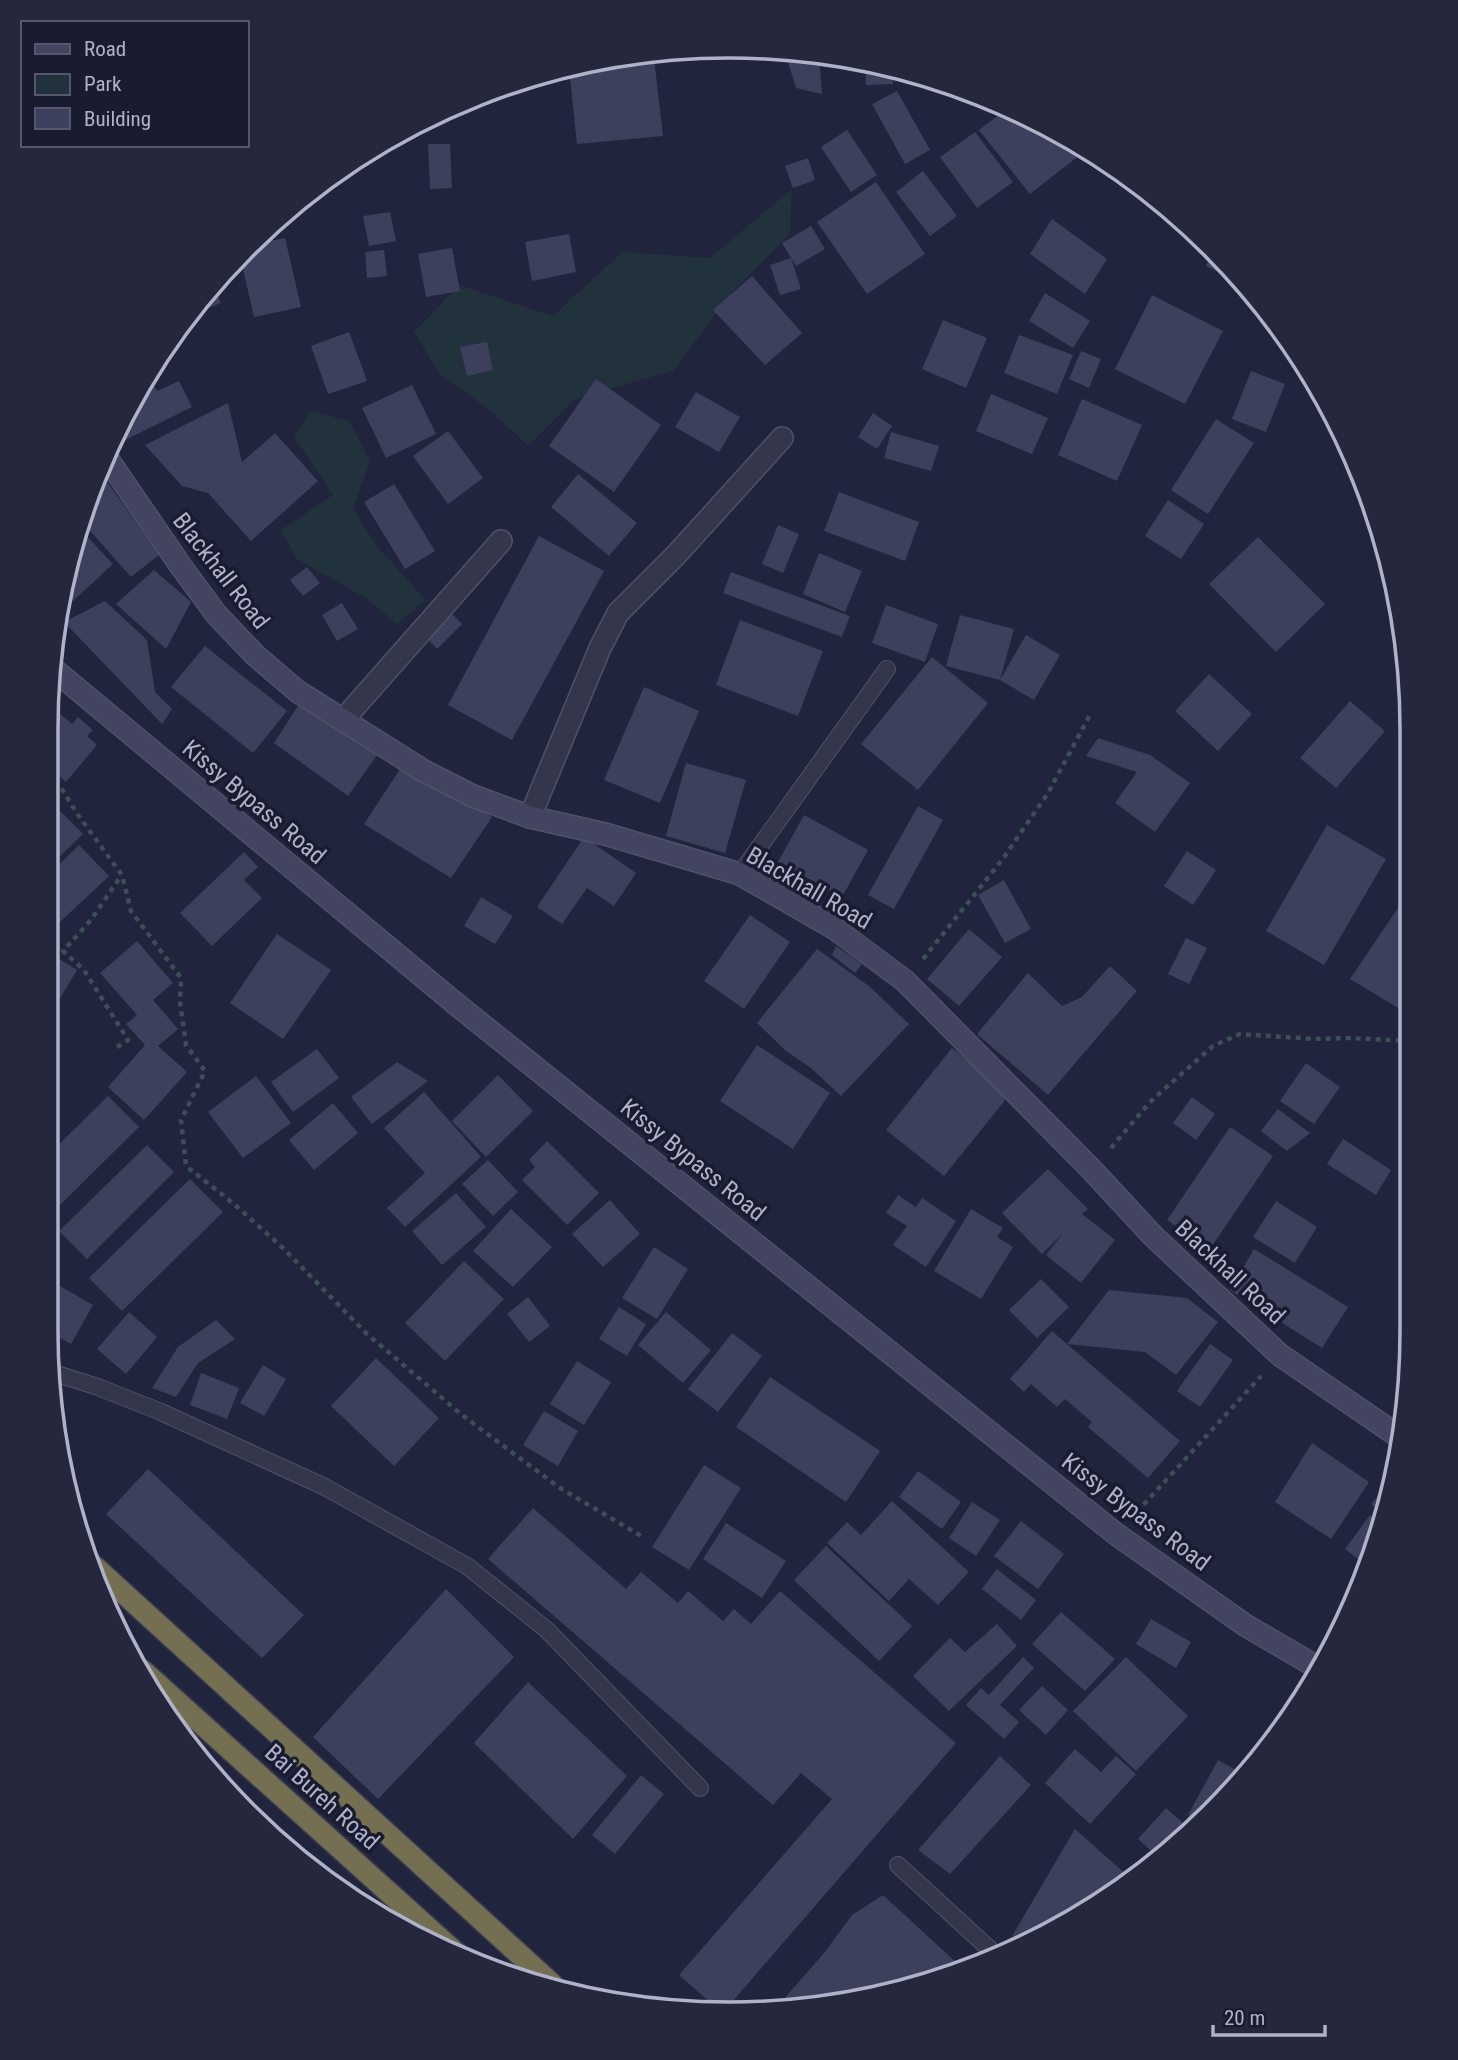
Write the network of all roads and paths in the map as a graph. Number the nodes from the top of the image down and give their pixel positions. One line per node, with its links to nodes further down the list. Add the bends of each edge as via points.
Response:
1 (782, 438): 9 (street, via 618,613)
2 (112, 465): 7 (street, Blackhall Road, via 216,614 255,656 297,691)
3 (501, 541): 7 (street)
4 (887, 669): 10 (lane)
5 (60, 678): 21 (street, Kissy Bypass Road, via 456,1004)
6 (1091, 713): 14 (path, via 1048,793 1002,860)
7 (343, 720): 9 (street, Blackhall Road, via 422,770)
8 (58, 785): 11 (path)
9 (530, 817): 10 (street, Blackhall Road)
10 (740, 874): 14 (street, Blackhall Road, via 834,928)
11 (122, 875): 13 (path); 22 (path, via 131,911 181,978 186,1045 205,1071 181,1120 187,1166 264,1230 366,1333 462,1415 560,1488)
12 (58, 948): 13 (path)
13 (63, 951): 16 (path, via 84,970 128,1040)
14 (905, 981): 17 (street, Blackhall Road)
15 (1400, 1041): 17 (path, via 1240,1034 1213,1046 1151,1101)
16 (117, 1047)
17 (1092, 1170): 18 (street, Blackhall Road, via 1153,1237)
18 (1280, 1355): 20 (street, Blackhall Road); 21 (path)
19 (59, 1375): 26 (lane, via 161,1412 325,1487 467,1566 547,1630)
20 (1393, 1432)
21 (1116, 1534): 24 (street, Kissy Bypass Road, via 1245,1625)
22 (643, 1537)
23 (104, 1575): 30 (highway)
24 (1312, 1664)
25 (160, 1686): 28 (highway, Bai Bureh Road)
26 (700, 1788)
27 (898, 1865): 29 (lane)
28 (436, 1935)
29 (990, 1949)
30 (541, 1975)

